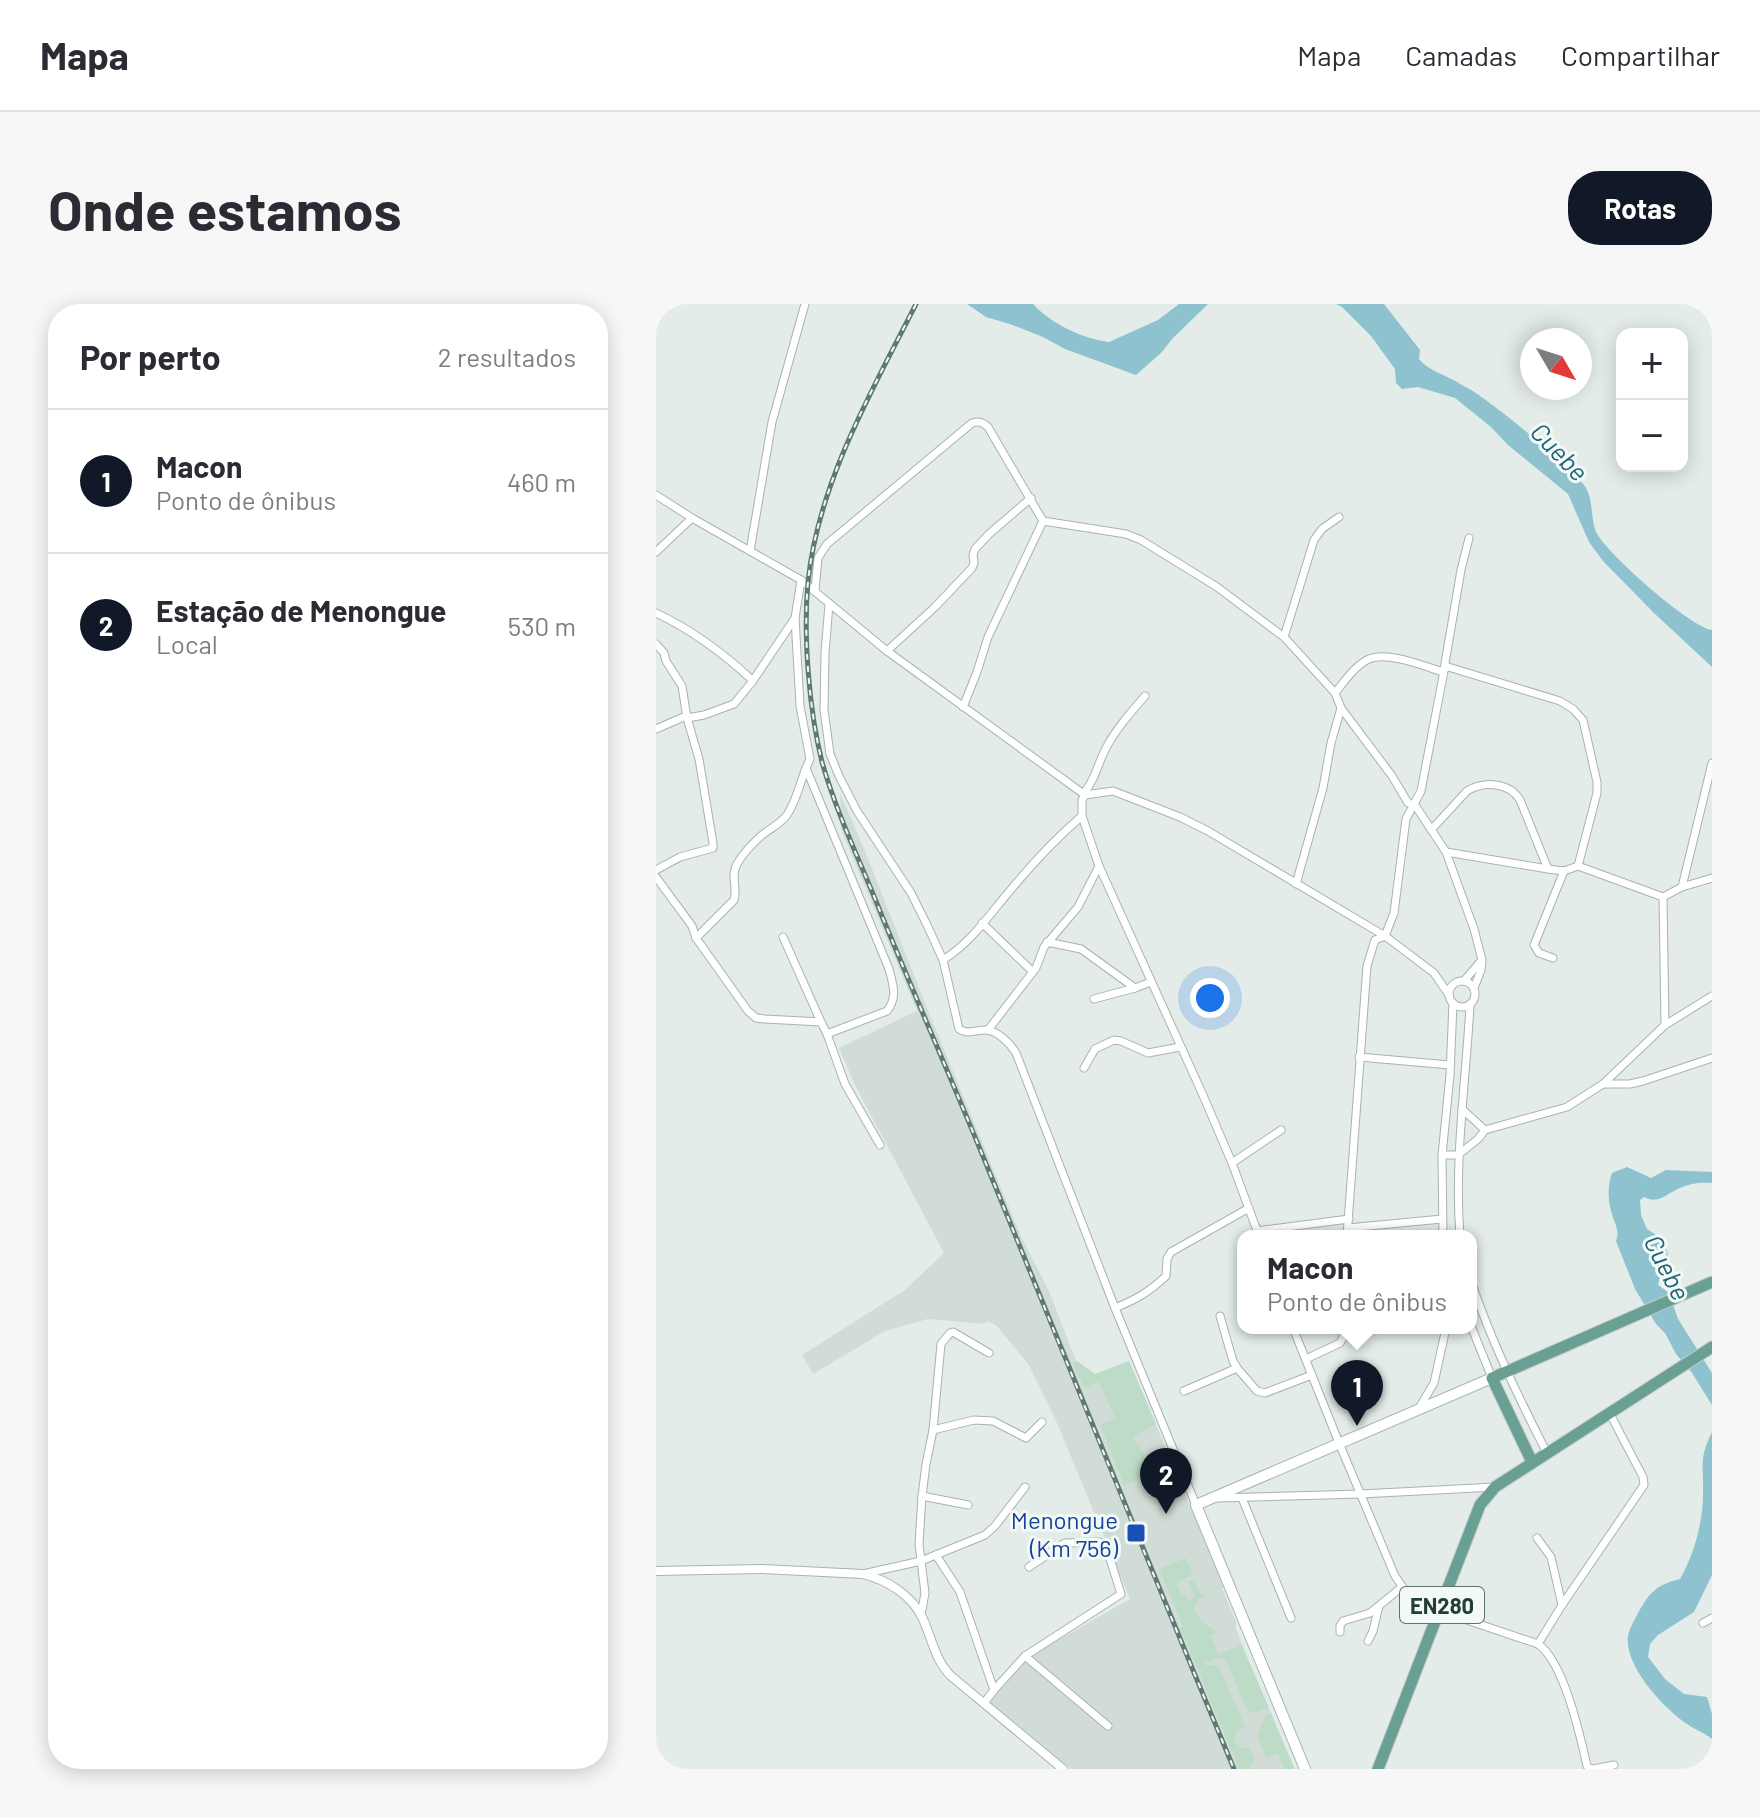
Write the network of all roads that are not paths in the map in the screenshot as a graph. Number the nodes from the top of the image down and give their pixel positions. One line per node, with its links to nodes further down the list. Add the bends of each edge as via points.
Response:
1 (805, 304): 8 (street, via 772,422)
2 (656, 495): 5 (street)
3 (1031, 498): 6 (street); 11 (street, via 988,427 972,423 827,544 818,558); 17 (street, via 989,534 975,549 972,568)
4 (1339, 517): 15 (street, via 1314,540)
5 (692, 518): 8 (street); 9 (street)
6 (1043, 521): 15 (street, via 1141,540); 22 (street, via 988,637)
7 (1469, 538): 18 (street)
8 (750, 551): 10 (street)
9 (656, 552)
10 (801, 580): 11 (street); 14 (street)
11 (815, 591): 12 (street)
12 (829, 604): 17 (street); 49 (street, via 824,710 830,754 857,811 911,893)
13 (656, 613): 19 (street, via 706,641)
14 (795, 618): 19 (street); 27 (street, via 800,706 810,759)
15 (1284, 637): 20 (street)
16 (656, 644): 24 (street, via 682,686)
17 (887, 651): 22 (street)
18 (1444, 669): 20 (street, via 1372,657); 29 (street); 34 (street, via 1560,701 1583,720 1597,793)
19 (752, 682): 24 (street, via 734,704)
20 (1335, 693): 23 (street)
21 (1145, 696): 28 (street, via 1115,734)
22 (963, 707): 28 (street)
23 (1341, 708): 29 (street, via 1408,803); 40 (street)
24 (687, 718): 25 (street); 36 (street, via 713,848)
25 (656, 729)
26 (1712, 763): 41 (street)
27 (806, 768): 46 (street, via 788,812 735,867 734,900); 64 (street, via 889,969 895,997 887,1011)
28 (1084, 795): 30 (street); 40 (street, via 1113,791 1180,817)
29 (1415, 805): 31 (street); 44 (street, via 1406,819 1394,913)
30 (1082, 816): 33 (street); 43 (street, via 1055,839)
31 (1431, 830): 32 (street); 35 (street, via 1467,791 1501,786 1520,800)
32 (1446, 852): 35 (street); 50 (street)
33 (1099, 866): 47 (street, via 1076,911); 54 (street)
34 (1578, 866): 37 (street); 42 (street)
35 (1548, 869): 37 (street)
36 (656, 870)
37 (1564, 871): 48 (street, via 1534,945)
38 (656, 877): 46 (street)
39 (1712, 878): 41 (street)
40 (1296, 884): 44 (street)
41 (1682, 887): 42 (street)
42 (1663, 897): 62 (street)
43 (982, 923): 49 (street); 51 (street)
44 (1385, 936): 52 (street); 66 (street, via 1375,940 1367,966)
45 (783, 937): 61 (street)
46 (696, 938): 61 (street, via 752,1015)
47 (1047, 942): 51 (street); 55 (street, via 1081,949)
48 (1553, 958)
49 (943, 960): 63 (street, via 957,1026 966,1033)
50 (1482, 960): 53 (street); 56 (street)
51 (1032, 971): 63 (street)
52 (1434, 973): 53 (street); 59 (street)
53 (1461, 981): 56 (street); 59 (street, via 1452,986)
54 (1151, 982): 55 (street); 65 (street)
55 (1135, 988): 58 (street)
56 (1474, 988): 60 (street)
57 (1712, 996): 62 (street)
58 (1094, 999)
59 (1451, 999): 60 (street, via 1461,1007); 68 (street)
60 (1470, 1005): 71 (street)
61 (821, 1022): 64 (street)
62 (1665, 1025): 72 (street)
63 (988, 1030): 91 (street, via 1016,1053)
64 (827, 1034): 76 (street, via 845,1084)
65 (1180, 1047): 69 (street, via 1148,1053 1114,1040 1095,1049); 79 (street)
66 (1359, 1057): 68 (street); 81 (street)
67 (1712, 1058): 72 (street, via 1643,1081)
68 (1450, 1065): 70 (street)
69 (1084, 1068)
70 (1450, 1075): 71 (street); 77 (street)
71 (1466, 1077): 73 (street)
72 (1603, 1084): 75 (street, via 1567,1107)
73 (1462, 1109): 75 (street); 78 (street)
74 (1281, 1130): 79 (street)
75 (1485, 1130): 78 (street)
76 (880, 1145)
77 (1442, 1155): 78 (street); 82 (street)
78 (1458, 1155): 88 (street)
79 (1232, 1163): 80 (street)
80 (1249, 1208): 83 (street); 91 (street, via 1171,1252 1166,1276 1139,1298)
81 (1349, 1219): 84 (street); 85 (street)
82 (1442, 1219): 86 (street); 87 (street)
83 (1257, 1230)
84 (1278, 1230)
85 (1347, 1230)
86 (1362, 1230)
87 (1443, 1230)
88 (1460, 1230)
89 (1709, 1284): 101 (main road)
90 (1477, 1298): 101 (street)
91 (1115, 1308): 123 (street)
92 (1220, 1316): 100 (street)
93 (1296, 1334): 99 (street)
94 (1343, 1334): 99 (street, via 1340,1343)
95 (1445, 1334): 104 (street)
96 (1474, 1334): 103 (street)
97 (1709, 1348): 108 (main road, EN280)
98 (989, 1353): 111 (street, via 953,1332 943,1341)
99 (1306, 1359): 102 (street)
100 (1237, 1368): 102 (street, via 1260,1393); 105 (street)
101 (1507, 1372): 103 (main road); 110 (street)
102 (1312, 1375): 113 (street)
103 (1492, 1378): 106 (main road); 112 (main road)
104 (1434, 1383): 106 (street); 107 (street)
105 (1184, 1391)
106 (1442, 1400): 107 (main road)
107 (1418, 1410): 113 (main road)
108 (1609, 1412): 114 (main road, EN280); 131 (street, via 1644,1485)
109 (1042, 1422): 111 (street, via 1026,1438 993,1421)
110 (1533, 1426): 112 (street); 114 (street)
111 (933, 1430): 119 (street)
112 (1518, 1434): 115 (main road)
113 (1339, 1443): 118 (street); 120 (main road)
114 (1547, 1453): 115 (main road, EN280)
115 (1532, 1462): 117 (main road, EN280)
116 (1025, 1487): 125 (street, via 991,1531)
117 (1495, 1487): 118 (street); 134 (main road, EN280, via 1480,1505)
118 (1361, 1494): 121 (street); 130 (street)
119 (922, 1496): 122 (street); 126 (street)
120 (1213, 1498): 121 (street); 123 (main road)
121 (1242, 1498): 135 (street)
122 (968, 1505)
123 (1196, 1505): 147 (main road)
124 (1537, 1538): 131 (street, via 1551,1557)
125 (936, 1555): 126 (street); 142 (street, via 960,1592)
126 (921, 1561): 129 (street); 133 (street)
127 (1029, 1567): 141 (street, via 1063,1544 1100,1542 1121,1592)
128 (656, 1571): 129 (street)
129 (863, 1574): 133 (street, via 890,1584)
130 (1402, 1587): 132 (street); 134 (street)
131 (1562, 1605): 140 (street)
132 (1379, 1606): 138 (street, via 1343,1621); 139 (street)
133 (921, 1615): 143 (street, via 942,1666)
134 (1438, 1615): 140 (street); 148 (main road, EN280)
135 (1291, 1618)
136 (1712, 1618): 137 (street)
137 (1703, 1623)
138 (1340, 1632)
139 (1368, 1641)
140 (1538, 1644): 149 (street, via 1550,1655 1573,1707)
141 (1025, 1656): 142 (street); 144 (street)
142 (994, 1690): 143 (street)
143 (984, 1703): 146 (street)
144 (1108, 1726)
145 (1614, 1765): 149 (street)
146 (1063, 1769)
147 (1305, 1769)
148 (1378, 1769)
149 (1592, 1769)

